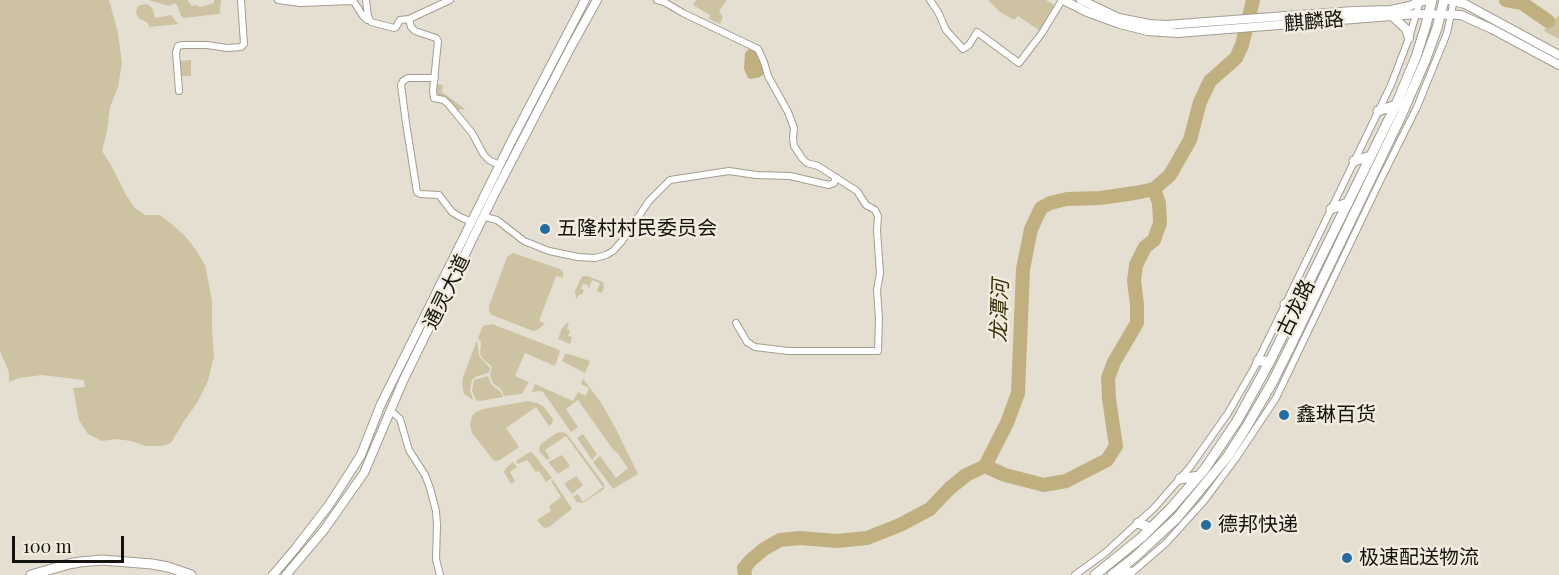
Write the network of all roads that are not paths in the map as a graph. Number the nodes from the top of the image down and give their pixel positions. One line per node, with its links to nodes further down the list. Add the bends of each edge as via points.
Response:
1 (241, 0): 25 (street, via 244,44 227,48 178,46)
2 (278, 0): 19 (street, via 351,1)
3 (366, 0): 19 (street)
4 (450, 0): 20 (street)
5 (585, 0): 32 (main road, 通灵大道)
6 (597, 0): 37 (main road, 通灵大道)
7 (657, 0): 33 (street, via 758,49 794,128 794,146 807,163)
8 (930, 0): 9 (street, via 946,30 963,49 977,32 1019,63)
9 (1062, 0): 18 (main road, 麒麟路, via 1107,20 1178,33)
10 (1081, 0): 11 (main road, 麒麟路, via 1119,18 1149,24 1188,24 1391,10)
11 (1425, 0): 14 (main road, 古龙路); 15 (street)
12 (1444, 0): 16 (main road, 古龙路)
13 (1452, 0): 17 (street); 22 (main road)
14 (1429, 13): 15 (main road, 麒麟路); 16 (main road, 麒麟路); 26 (main road, 古龙路, via 1416,57)
15 (1416, 14): 18 (main road, 麒麟路); 21 (street)
16 (1440, 14): 17 (main road, 麒麟路); 29 (main road, 古龙路)
17 (1452, 14): 23 (main road, 麒麟路, via 1484,25); 28 (street)
18 (1392, 16): 21 (main road, via 1406,29)
19 (369, 19): 20 (street, via 394,28 400,20)
20 (409, 19): 24 (street, via 415,31 437,39)
21 (1409, 38): 27 (street)
22 (1559, 55)
23 (1559, 65)
24 (435, 78): 32 (street, via 434,98 450,105 486,157); 39 (street, via 408,78 401,85 417,192 440,195 452,212)
25 (179, 91)
26 (1395, 105): 27 (main road); 30 (main road, 古龙路)
27 (1378, 111): 31 (street)
28 (1413, 114): 29 (main road); 36 (street)
29 (1401, 116): 38 (main road, 古龙路)
30 (1371, 156): 31 (main road); 34 (main road, 古龙路)
31 (1354, 160): 35 (street)
32 (499, 165): 39 (main road, 通灵大道)
33 (836, 177): 37 (street, via 829,185 790,176 729,171 670,180 649,201 613,251 595,258 549,251); 42 (street, via 857,191 878,216 878,351 755,347 747,342)
34 (1347, 203): 35 (main road); 40 (main road, 古龙路)
35 (1331, 209): 41 (street)
36 (1365, 214): 38 (main road); 53 (street, via 1276,398 1204,501 1166,543)
37 (485, 217): 45 (main road, 通灵大道)
38 (1353, 217): 52 (main road, 古龙路, via 1272,383 1234,448 1177,518)
39 (471, 222): 58 (main road, 通灵大道, via 381,404 361,455 329,505)
40 (1301, 299): 41 (main road); 44 (main road, 古龙路)
41 (1286, 304): 43 (street)
42 (736, 323)
43 (1258, 361): 44 (main road); 47 (street, via 1222,424)
44 (1270, 361): 46 (main road, 古龙路, via 1237,421)
45 (390, 410): 59 (main road, 通灵大道, via 364,473); 60 (street, via 400,419 409,450 430,488 437,518)
46 (1199, 476): 47 (main road); 49 (main road, 古龙路)
47 (1180, 479): 48 (street)
48 (1154, 508): 49 (main road); 50 (street)
49 (1165, 514): 51 (main road, 古龙路)
50 (1138, 523): 51 (main road); 61 (street)
51 (1151, 528): 62 (main road, 古龙路)
52 (1113, 574): 53 (main road)
53 (1130, 574)
54 (31, 575): 57 (main road, via 80,561 102,560 152,564)
55 (45, 575): 56 (main road, via 103,566)
56 (174, 575)
57 (191, 575)
58 (273, 575)
59 (286, 575)
60 (440, 575)
61 (1076, 575)
62 (1095, 575)

